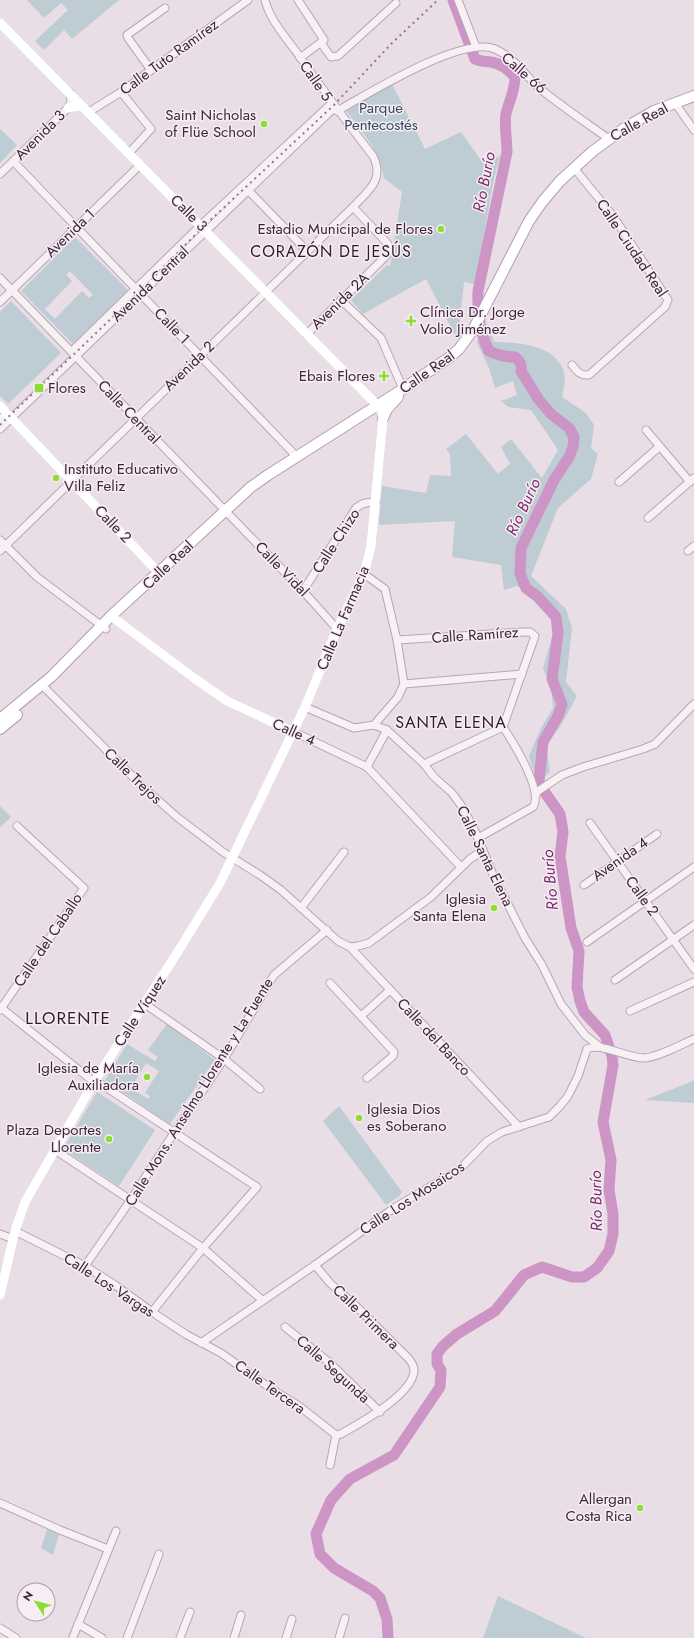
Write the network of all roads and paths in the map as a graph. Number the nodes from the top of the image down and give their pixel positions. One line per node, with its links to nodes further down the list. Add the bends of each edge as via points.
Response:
1 (248, 0): 12 (street, Calle Tuto Ramírez)
2 (298, 0): 8 (street, via 324,40)
3 (458, 0): 9 (street)
4 (265, 1): 11 (street, Calle 5, via 273,18)
5 (396, 4): 8 (street, via 338,56 331,57)
6 (165, 8): 12 (street, via 128,35)
7 (0, 23): 13 (main road, Calle 3)
8 (321, 42): 11 (street)
9 (476, 48): 10 (street, Calle 66); 21 (street, Calle 66, via 489,47 506,55 538,86)
10 (467, 49): 17 (street, Avenida Central, via 419,66)
11 (300, 58): 17 (street, Calle 5)
12 (151, 70): 14 (street, Calle Tuto Ramírez)
13 (70, 92): 18 (street, Avenida 3, via 71,101); 19 (main road, Calle 3)
14 (120, 92): 19 (street, Calle Tuto Ramírez); 22 (street, via 151,128)
15 (694, 96): 16 (main road, Calle Real)
16 (674, 103): 20 (street); 21 (main road, Calle Real, via 642,118)
17 (335, 107): 27 (street, Calle 5, via 373,156 378,171); 28 (street, Avenida Central)
18 (68, 108): 19 (main road, via 78,106); 23 (street, Avenida 3)
19 (87, 110): 22 (main road, Calle 3)
20 (694, 130)
21 (609, 139): 25 (main road, Calle Real)
22 (128, 153): 24 (main road, Calle 3)
23 (13, 161): 26 (street, Avenida 3); 30 (street, Calle 1)
24 (140, 164): 30 (street, Avenida 1); 31 (main road, Calle 3)
25 (574, 168): 42 (street, Calle Ciudad Real, via 613,216 668,300 666,307 589,375 584,376); 43 (main road, Calle Real, via 551,191 530,221 473,330 459,349)
26 (0, 174)
27 (376, 180): 29 (street, Avenida 2)
28 (246, 188): 31 (street, Avenida Central); 32 (street)
29 (352, 207): 32 (street, Avenida 2); 37 (street, Avenida 2A, via 388,244 389,249 387,255)
30 (76, 227): 34 (street, Avenida 1); 35 (street, Calle 1)
31 (203, 228): 35 (street, Avenida Central); 36 (main road, Calle 3)
32 (307, 251): 36 (street, Avenida 2)
33 (0, 278): 34 (street, Calle Central)
34 (13, 290): 38 (street, Avenida 1); 40 (street, Calle Central)
35 (138, 291): 40 (street, Avenida Central); 41 (street, Calle 1)
36 (266, 292): 39 (main road, Calle 3); 41 (street, Avenida 2)
37 (341, 300): 39 (street, Avenida 2A); 43 (street, via 381,338)
38 (0, 302)
39 (307, 334): 44 (main road, Calle 3)
40 (74, 353): 45 (street, Avenida Central); 46 (street, Calle Central)
41 (200, 355): 46 (street, Avenida 2); 51 (street, Calle 1)
42 (572, 365)
43 (403, 389): 44 (main road, Calle Real); 47 (main road, via 387,409)
44 (377, 405): 47 (main road); 51 (main road, Calle Real)
45 (5, 414): 48 (street, Avenida Central); 53 (main road, Calle 2)
46 (136, 418): 53 (street, Avenida 2); 56 (street, Calle Central)
47 (384, 418): 55 (main road, Calle La Farmacia)
48 (0, 429)
49 (646, 430): 50 (street)
50 (659, 447): 52 (street); 54 (street)
51 (297, 456): 56 (main road, Calle Real, via 268,474)
52 (692, 480): 57 (street)
53 (72, 482): 58 (street, Avenida 2); 61 (main road, Calle 2)
54 (619, 482)
55 (376, 501): 62 (main road, Calle La Farmacia, via 371,546); 63 (street, Calle Chizo, via 358,505)
56 (225, 511): 61 (main road, Calle Real); 63 (street, Calle Vidal)
57 (648, 518)
58 (2, 545): 65 (street, via 37,577)
59 (694, 546): 60 (street)
60 (688, 551)
61 (159, 573): 64 (main road, Calle Real)
62 (364, 574): 66 (main road, Calle La Farmacia); 67 (street, via 385,590)
63 (303, 591): 66 (street, Calle Vidal)
64 (113, 617): 65 (main road, Calle Real); 78 (main road, Calle 4, via 227,701)
65 (104, 627): 70 (main road, Calle Real)
66 (337, 629): 72 (main road, Calle La Farmacia)
67 (397, 640): 68 (street, Calle Ramírez, via 530,632 535,638); 69 (street)
68 (522, 674): 69 (street); 75 (street, Calle Ramírez)
69 (404, 684): 74 (street, via 398,697)
70 (44, 687): 73 (main road, Calle Real); 76 (main road, Calle Real); 88 (street, Calle Trejos, via 142,786 177,817)
71 (694, 704): 81 (street, via 654,744 562,775)
72 (305, 707): 74 (street, Calle Santa Elena, via 354,728); 78 (main road, Calle La Farmacia)
73 (0, 720)
74 (374, 725): 77 (street, Calle Santa Elena)
75 (503, 727): 79 (street); 81 (street, via 524,763)
76 (0, 729)
77 (387, 730): 79 (street, Calle Santa Elena); 80 (street)
78 (292, 732): 80 (street, Calle 4); 88 (main road, Calle Víquez)
79 (424, 764): 85 (street, Calle Santa Elena, via 464,808)
80 (367, 767): 90 (street, Calle 4)
81 (537, 793): 85 (street, via 533,808)
82 (590, 824): 89 (street, Calle 2)
83 (17, 826): 106 (street, Calle del Caballo, via 84,888)
84 (657, 834): 89 (street, Avenida 4)
85 (478, 838): 86 (street, Calle Santa Elena)
86 (482, 851): 90 (street); 109 (street, Calle Santa Elena, via 561,1004)
87 (344, 852): 94 (street)
88 (232, 858): 94 (street, Calle Trejos, via 260,874); 105 (main road, Calle Víquez, via 211,898)
89 (617, 861): 92 (street, Avenida 4); 93 (street, Calle 2)
90 (461, 867): 99 (street, via 431,897 381,935 369,943)
91 (694, 867): 93 (street)
92 (584, 885)
93 (646, 901): 97 (street, Calle 2); 98 (street)
94 (301, 908): 96 (street, Calle del Banco)
95 (694, 925): 97 (street)
96 (327, 930): 99 (street, Calle del Banco); 113 (street, Calle Mons. Anselmo Llorente y La Fuente, via 274,974)
97 (674, 940): 100 (street, Calle 2); 101 (street)
98 (587, 942)
99 (350, 947): 104 (street, Calle del Banco)
100 (694, 969)
101 (615, 980)
102 (330, 982): 108 (street)
103 (694, 982): 107 (street)
104 (390, 990): 108 (street); 117 (street, Calle del Banco)
105 (145, 1004): 113 (street); 115 (main road, Calle Víquez)
106 (1, 1008): 115 (street)
107 (630, 1011)
108 (361, 1016): 114 (street, via 394,1052 393,1056)
109 (585, 1035): 111 (street, Calle Santa Elena); 112 (street, Calle Los Mosaicos)
110 (694, 1039): 111 (street, Calle Santa Elena, via 645,1058)
111 (600, 1047): 112 (street, via 589,1047)
112 (585, 1052): 117 (street, Calle Los Mosaicos, via 576,1081 560,1106 549,1117)
113 (224, 1060): 116 (street); 118 (street, Calle Mons. Anselmo Llorente y La Fuente)
114 (367, 1078)
115 (95, 1081): 118 (street); 119 (main road, Calle Víquez)
116 (260, 1089)
117 (519, 1127): 124 (street, Calle Los Mosaicos, via 502,1132 487,1141 460,1169 388,1212)
118 (174, 1133): 120 (street, Calle Mons. Anselmo Llorente y La Fuente); 123 (street, via 257,1187)
119 (55, 1150): 120 (street); 122 (main road, Calle Víquez, via 25,1202)
120 (130, 1201): 123 (street); 125 (street, Calle Mons. Anselmo Llorente y La Fuente)
121 (0, 1234): 122 (street, Calle Los Vargas)
122 (14, 1235): 125 (street, Calle Los Vargas); 126 (main road, Calle Víquez)
123 (203, 1248): 127 (street); 128 (street)
124 (315, 1265): 127 (street, Calle Los Mosaicos); 131 (street, Calle Primera, via 412,1364 414,1371 408,1385)
125 (85, 1266): 128 (street, Calle Los Vargas)
126 (0, 1295)
127 (262, 1300): 130 (street, Calle Los Mosaicos)
128 (152, 1312): 130 (street, Calle Los Vargas)
129 (285, 1327): 131 (street, Calle Segunda, via 330,1363)
130 (201, 1343): 132 (street, Calle Tercera, via 221,1352)
131 (380, 1412): 132 (street)
132 (336, 1435): 133 (street)
133 (330, 1465)
134 (0, 1503): 136 (street)
135 (116, 1531): 136 (street)
136 (108, 1549): 142 (street)
137 (159, 1554): 147 (street)
138 (190, 1612): 148 (street)
139 (241, 1615): 149 (street)
140 (345, 1618): 151 (street)
141 (292, 1619): 150 (street)
142 (78, 1624): 144 (street); 146 (street)
143 (0, 1628): 145 (street)
144 (73, 1637)
145 (16, 1638)
146 (102, 1638)
147 (126, 1638)
148 (180, 1638)
149 (234, 1638)
150 (286, 1638)
151 (339, 1638)

